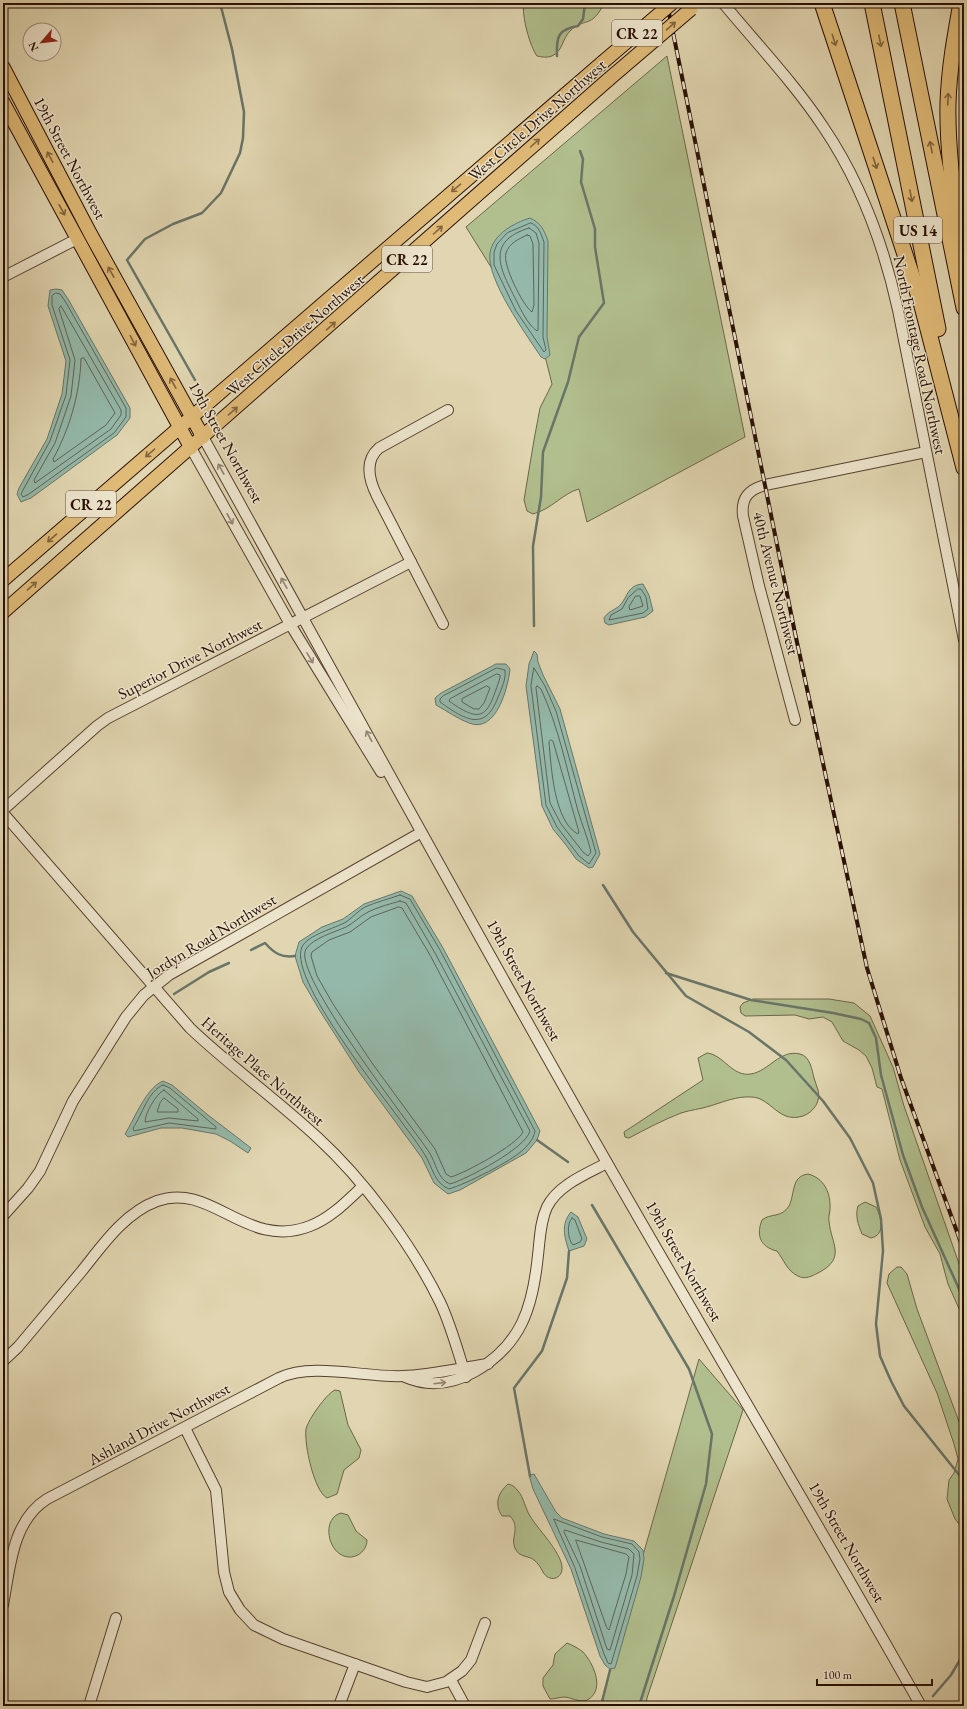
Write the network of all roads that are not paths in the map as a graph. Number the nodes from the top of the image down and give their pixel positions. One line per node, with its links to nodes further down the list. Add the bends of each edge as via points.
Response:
1 (672, 3): 15 (main road, West Circle Drive Northwest / CR 22, one-way to 15, bridge)
2 (722, 3): 19 (street, North Frontage Road Northwest, via 815,115 837,148 860,193 877,236 893,290)
3 (822, 3): 21 (highway, one-way to 21, via 922,306)
4 (872, 3): 20 (highway, US 14, one-way to 20)
5 (902, 3): 13 (highway, US 14, one-way to 5)
6 (961, 3): 12 (highway, one-way to 6, via 952,180 948,116 950,71)
7 (694, 6): 17 (main road, West Circle Drive Northwest / CR 22, one-way to 7, bridge)
8 (3, 67): 15 (main road, 19th Street Northwest, one-way to 8, via 90,233)
9 (3, 102): 10 (main road, 19th Street Northwest, one-way to 10)
10 (77, 239): 11 (street); 16 (main road, 19th Street Northwest, one-way to 16)
11 (3, 277)
12 (964, 277)
13 (964, 308)
14 (448, 410): 22 (street, via 385,444 374,452 370,463 370,480 373,488)
15 (192, 417): 16 (main road, West Circle Drive Northwest / CR 22); 17 (main road, 19th Street Northwest)
16 (179, 428): 18 (main road, 19th Street Northwest); 23 (main road, West Circle Drive Northwest / CR 22, one-way to 23)
17 (203, 437): 18 (main road, West Circle Drive Northwest / CR 22); 25 (street, 19th Street Northwest, one-way to 17)
18 (191, 448): 24 (main road, West Circle Drive Northwest / CR 22, one-way to 18); 26 (street, 19th Street Northwest, one-way to 26)
19 (926, 452): 28 (street, North Frontage Road Northwest); 29 (street, 40th Avenue Northwest, via 765,485 755,488 746,495 742,516)
20 (964, 457)
21 (964, 468)
22 (411, 562): 25 (street, Superior Drive Northwest); 27 (street)
23 (3, 580)
24 (3, 612)
25 (303, 617): 26 (street, Superior Drive Northwest); 31 (street, 19th Street Northwest, one-way to 25)
26 (290, 624): 30 (street, Superior Drive Northwest, via 108,718); 31 (street, 19th Street Northwest, one-way to 31, via 343,713)
27 (443, 624)
28 (964, 640)
29 (795, 720)
30 (3, 811): 32 (street, Heritage Place Northwest)
31 (420, 833): 32 (street, Jordyn Road Northwest); 33 (street, 19th Street Northwest)
32 (153, 986): 34 (street, Heritage Place Northwest, via 213,1050 318,1137); 35 (street, Jordyn Road Northwest, via 126,1017 73,1101 40,1171)
33 (607, 1163): 37 (street, Ashland Drive Northwest, via 556,1193 547,1207 541,1224 534,1291 528,1310 512,1341 501,1353 488,1364); 47 (street, 19th Street Northwest)
34 (363, 1186): 36 (street, via 325,1218 311,1226 296,1230 266,1231 206,1203 182,1197 158,1200 135,1213 113,1234); 37 (street, Heritage Place Northwest, via 406,1244 431,1284)
35 (3, 1216)
36 (3, 1361)
37 (464, 1372): 38 (street, Ashland Drive Northwest, via 403,1376 296,1372 279,1378)
38 (185, 1428): 39 (street, Ashland Drive Northwest, via 47,1499 35,1508 24,1521 17,1538); 42 (street, via 216,1490 226,1581 234,1602 254,1624 271,1634)
39 (3, 1605)
40 (116, 1618): 44 (street)
41 (485, 1623): 43 (street, via 470,1660)
42 (355, 1664): 43 (street, via 420,1686); 45 (street)
43 (451, 1680): 46 (street)
44 (89, 1706)
45 (339, 1706)
46 (465, 1706)
47 (921, 1706)

